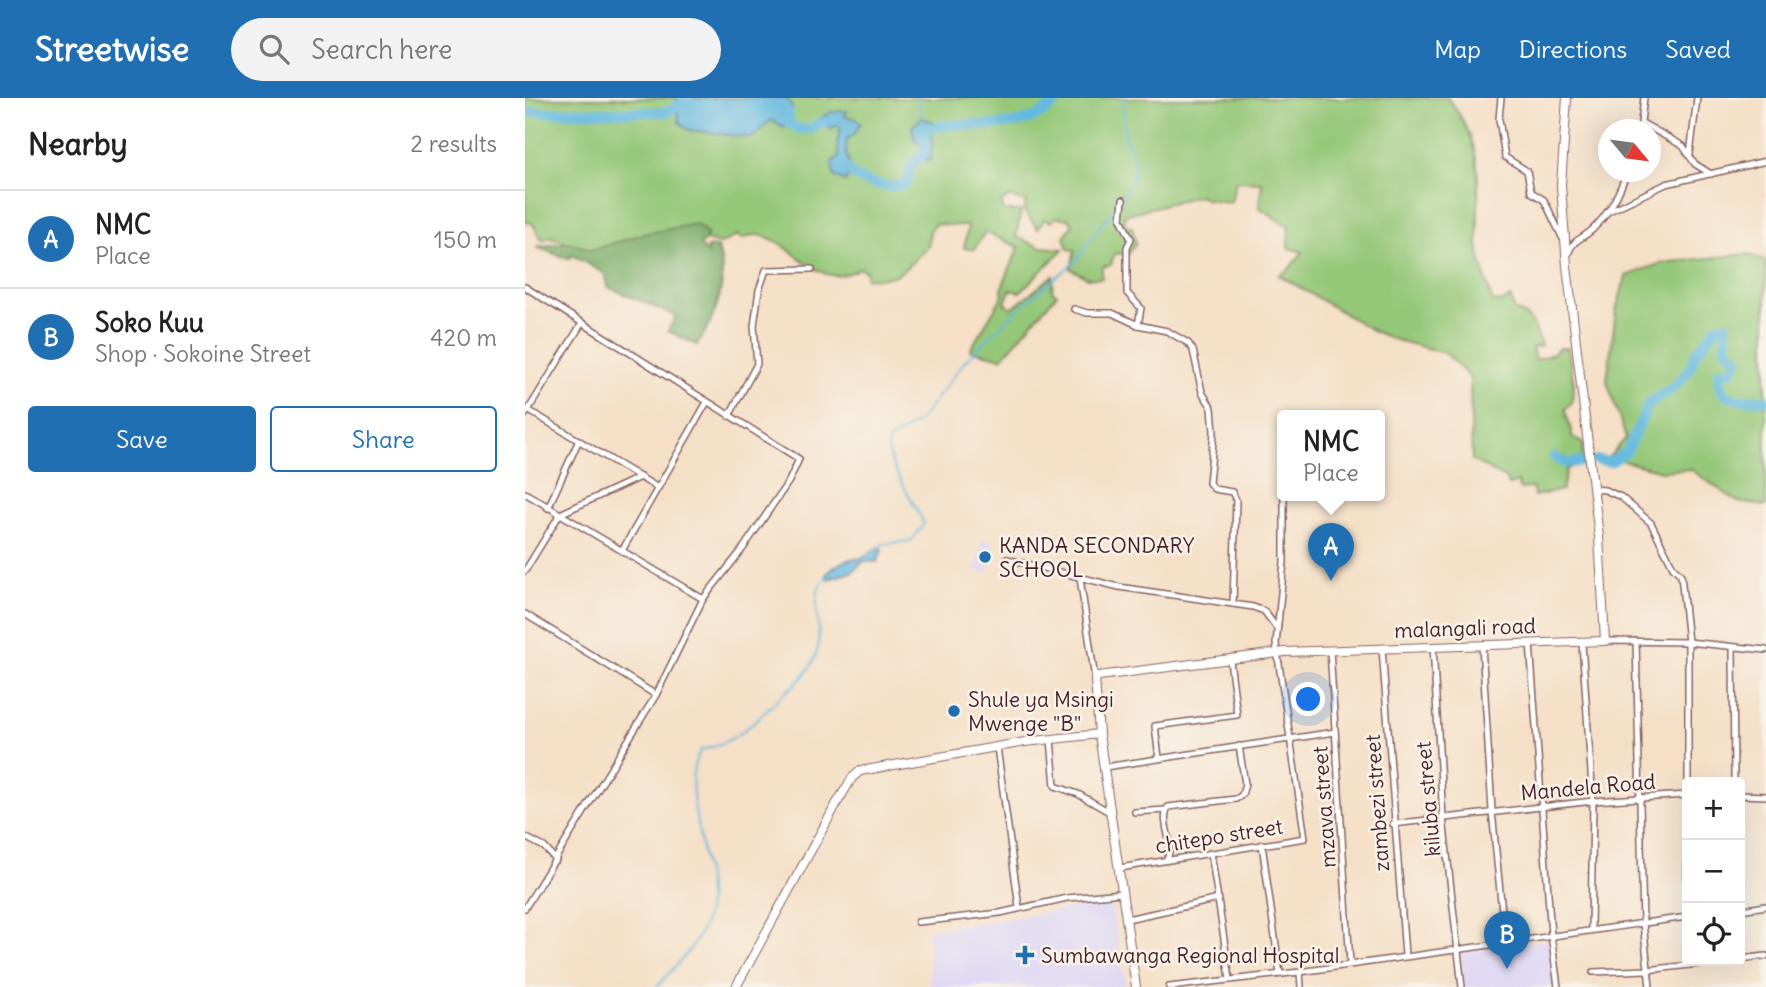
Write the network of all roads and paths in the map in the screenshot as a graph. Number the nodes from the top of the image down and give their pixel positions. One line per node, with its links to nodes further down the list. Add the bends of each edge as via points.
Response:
1 (1501, 98): 13 (street, via 1505,158 1527,171 1531,192 1544,200)
2 (1567, 98): 13 (street, via 1561,185)
3 (1644, 98): 5 (street)
4 (1697, 98): 7 (street)
5 (1642, 119)
6 (1661, 137): 7 (street)
7 (1690, 154): 9 (street, via 1695,164)
8 (1766, 161): 9 (street)
9 (1711, 174): 12 (street, via 1655,188)
10 (1623, 182): 12 (street)
11 (1123, 201): 19 (street, via 1121,219 1131,239 1127,293 1141,308)
12 (1608, 212): 14 (street, via 1572,245)
13 (1566, 245): 14 (street)
14 (1567, 266): 26 (street)
15 (812, 269): 22 (street, via 766,270 754,326 757,364)
16 (525, 287): 18 (street)
17 (1074, 309): 19 (street, via 1112,313)
18 (582, 323): 20 (street); 21 (street)
19 (1138, 325): 36 (street, via 1175,334 1193,350 1202,392 1212,408 1209,483 1214,489 1232,492 1236,500)
20 (707, 402): 22 (street); 25 (street)
21 (527, 413): 23 (street)
22 (729, 415): 35 (street, via 799,459 789,481)
23 (579, 440): 24 (street); 29 (street)
24 (639, 477): 25 (street); 30 (street)
25 (658, 488): 31 (street)
26 (1593, 489): 39 (street); 41 (street, via 1621,498 1653,526 1681,575)
27 (525, 493): 29 (street)
28 (1284, 501): 38 (street, chitepo street, via 1284,562)
29 (548, 508): 30 (street)
30 (560, 514): 31 (street); 33 (street)
31 (623, 549): 35 (street)
32 (1007, 559): 34 (street)
33 (525, 571)
34 (1080, 578): 36 (street); 52 (street)
35 (703, 599): 53 (street)
36 (1233, 604): 38 (street, via 1264,611)
37 (525, 614): 53 (street)
38 (1276, 627): 50 (street, chitepo street)
39 (1605, 640): 40 (street); 43 (street, malangali road)
40 (1636, 641): 41 (street); 66 (street)
41 (1688, 642): 46 (street); 62 (street)
42 (1530, 643): 43 (street, malangali road); 44 (street, malangali road); 69 (street)
43 (1582, 643): 68 (street)
44 (1482, 645): 45 (street, malangali road); 71 (street)
45 (1433, 646): 47 (street, malangali road); 74 (street, kiluba street)
46 (1733, 647): 49 (street); 63 (street)
47 (1382, 648): 48 (street, malangali road); 75 (street, zambezi street)
48 (1330, 650): 50 (street, malangali road); 54 (street, mzava street)
49 (1766, 650)
50 (1277, 653): 51 (street, malangali road); 56 (street, chitepo street)
51 (1230, 660): 52 (street, malangali road); 60 (street, via 1237,715 1155,726)
52 (1095, 679): 55 (street)
53 (656, 695): 80 (street)
54 (1335, 732): 56 (street); 103 (street, mzava street)
55 (1099, 734): 57 (street); 61 (street)
56 (1289, 738): 58 (street); 78 (street, chitepo street, via 1306,839)
57 (1051, 739): 59 (street); 73 (street, via 1055,786)
58 (1239, 746): 60 (street); 70 (street, via 1245,784 1242,795)
59 (997, 747): 90 (street); 110 (street, via 873,767 852,778)
60 (1159, 758): 61 (street)
61 (1105, 767): 73 (street)
62 (1688, 777)
63 (1734, 777)
64 (1682, 794): 66 (street, Mandela Road)
65 (1745, 795): 67 (street)
66 (1641, 796): 68 (street, Mandela Road); 95 (street)
67 (1766, 796)
68 (1593, 801): 69 (street, Mandela Road); 96 (street)
69 (1542, 807): 71 (street, Mandela Road); 97 (street)
70 (1166, 810): 72 (street); 83 (street, via 1170,850)
71 (1492, 811): 74 (street, Mandela Road); 98 (street)
72 (1135, 812)
73 (1111, 813): 84 (street)
74 (1443, 818): 75 (street, Mandela Road); 99 (street, kiluba street)
75 (1393, 824): 100 (street, zambezi street)
76 (525, 837): 79 (street)
77 (1687, 840): 87 (street)
78 (1262, 844): 81 (street, chitepo street); 108 (street)
79 (544, 847): 80 (street); 82 (street)
80 (561, 851): 82 (street)
81 (1211, 852): 83 (street, chitepo street); 86 (street)
82 (556, 860): 89 (street)
83 (1165, 860): 84 (street, chitepo street)
84 (1120, 868): 85 (street)
85 (1123, 893): 90 (street); 93 (street)
86 (1219, 899): 93 (street); 109 (street)
87 (1687, 903)
88 (1766, 906): 91 (street)
89 (525, 908)
90 (1019, 908): 94 (street)
91 (1745, 909)
92 (1682, 918): 95 (street)
93 (1127, 919): 111 (street)
94 (918, 922)
95 (1643, 923): 96 (street); 105 (street)
96 (1591, 930): 97 (street)
97 (1551, 935): 98 (street); 115 (street)
98 (1506, 942): 99 (street)
99 (1457, 948): 100 (street); 114 (street, kiluba street)
100 (1405, 955): 103 (street)
101 (1766, 956): 102 (street)
102 (1745, 958)
103 (1350, 963): 106 (street)
104 (1682, 966): 105 (street)
105 (1647, 970): 107 (street); 116 (street)
106 (1300, 972): 108 (street); 113 (street)
107 (1593, 972)
108 (1280, 974): 109 (street)
109 (1230, 979): 112 (street)
110 (736, 987)
111 (1136, 987)
112 (1169, 987)
113 (1301, 987)
114 (1462, 987)
115 (1558, 987)
116 (1650, 987)

